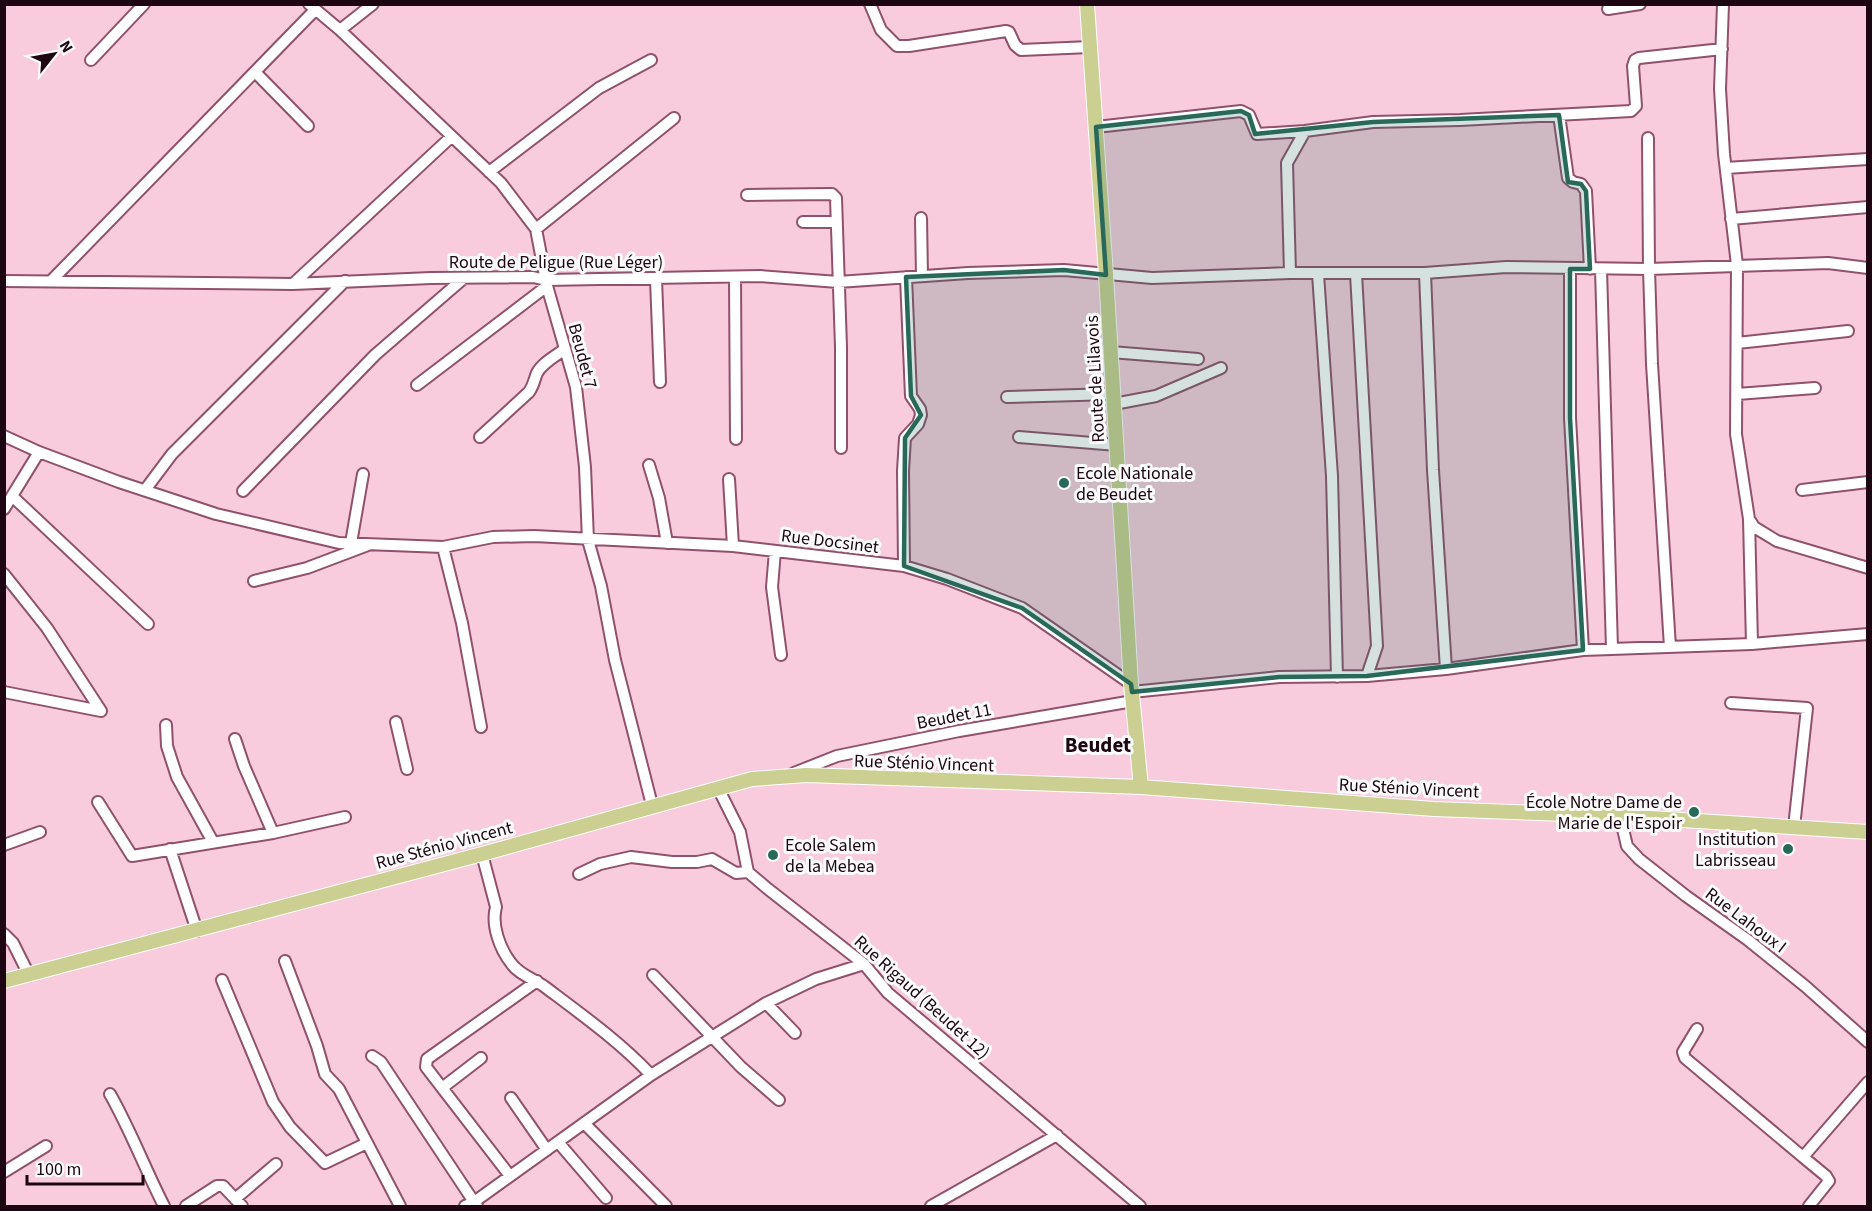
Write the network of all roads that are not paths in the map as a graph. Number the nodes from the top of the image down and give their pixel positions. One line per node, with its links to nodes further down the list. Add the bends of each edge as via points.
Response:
1 (144, 4): 12 (street)
2 (373, 4): 9 (street)
3 (870, 4): 10 (street, via 881,30 897,46 1006,31 1021,50)
4 (1087, 4): 10 (main road, Route de Lilavois)
5 (1640, 4): 8 (street)
6 (1723, 4): 11 (street)
7 (312, 7): 9 (street, Beudet 7); 14 (street)
8 (1608, 9)
9 (340, 30): 20 (street, Beudet 7)
10 (1090, 46): 18 (main road, Route de Lilavois)
11 (1722, 49): 15 (street, via 1635,60 1636,106 1631,111); 23 (street, via 1720,89)
12 (91, 60)
13 (651, 60): 24 (street, via 599,88)
14 (255, 72): 17 (street); 47 (street)
15 (1559, 115): 19 (street, via 1372,122); 36 (street, via 1568,178 1586,191)
16 (674, 118): 31 (street)
17 (308, 126)
18 (1095, 127): 19 (street, via 1241,111 1248,115 1257,134); 41 (main road, Route de Lilavois)
19 (1305, 131): 37 (street, via 1287,163)
20 (451, 137): 24 (street, Beudet 7); 52 (street)
21 (1648, 138): 33 (street)
22 (1868, 159): 23 (street)
23 (1726, 168): 28 (street)
24 (489, 172): 31 (street, Beudet 7)
25 (747, 195): 30 (street, via 832,194 836,198)
26 (1868, 207): 28 (street)
27 (921, 218): 42 (street)
28 (1731, 219): 32 (street)
29 (803, 222): 30 (street)
30 (836, 222): 50 (street)
31 (536, 229): 51 (street, Beudet 7)
32 (1737, 265): 33 (street, Route de Peligue (Rue Léger)); 34 (street, Route de Peligue (Rue Léger), via 1828,263); 54 (street)
33 (1649, 268): 36 (street, Route de Peligue (Rue Léger)); 96 (street)
34 (1868, 268)
35 (1570, 269): 36 (street, Route de Peligue (Rue Léger)); 38 (street, Route de Peligue (Rue Léger), via 1506,267); 98 (street, via 1570,418)
36 (1596, 269): 97 (street)
37 (1290, 273): 39 (street, Route de Peligue (Rue Léger)); 41 (street, Route de Peligue (Rue Léger), via 1152,278)
38 (1425, 273): 40 (street, Route de Peligue (Rue Léger)); 100 (street)
39 (1318, 274): 40 (street, Route de Peligue (Rue Léger)); 102 (street, via 1332,477)
40 (1356, 274): 101 (street, via 1377,646)
41 (1106, 275): 42 (street, Route de Peligue (Rue Léger), via 1064,270); 56 (main road, Route de Lilavois)
42 (922, 276): 44 (street, Route de Peligue (Rue Léger))
43 (735, 277): 46 (street, Route de Peligue (Rue Léger)); 50 (street, Route de Peligue (Rue Léger)); 68 (street)
44 (906, 277): 50 (street, Route de Peligue (Rue Léger)); 89 (street, via 911,396 921,415 905,438)
45 (464, 278): 49 (street, Route de Peligue (Rue Léger)); 51 (street, Route de Peligue (Rue Léger), via 533,277); 78 (street, via 375,355)
46 (656, 279): 51 (street, Route de Peligue (Rue Léger)); 59 (street)
47 (52, 280): 48 (street, Route de Peligue (Rue Léger)); 52 (street, Route de Peligue (Rue Léger))
48 (4, 281)
49 (345, 281): 52 (street, Route de Peligue (Rue Léger)); 76 (street, via 172,454)
50 (838, 282): 70 (street)
51 (546, 283): 55 (street, Beudet 7); 60 (street)
52 (293, 284)
53 (1848, 331): 54 (street)
54 (1737, 343): 62 (street)
55 (565, 349): 66 (street, via 540,369 529,392); 82 (street, Beudet 7, via 576,387)
56 (1111, 352): 57 (street); 64 (main road, Route de Lilavois)
57 (1198, 359)
58 (1221, 368): 64 (street, via 1150,398)
59 (660, 381)
60 (417, 385)
61 (1815, 388): 62 (street)
62 (1737, 394): 81 (street, via 1736,434)
63 (1007, 397): 64 (street)
64 (1114, 399): 69 (main road, Route de Lilavois)
65 (4, 436): 71 (street, Rue Docsinet)
66 (480, 436)
67 (1019, 437): 69 (street)
68 (736, 439)
69 (1117, 445): 104 (main road, Route de Lilavois)
70 (841, 448)
71 (39, 452): 76 (street, Rue Docsinet); 79 (street)
72 (649, 465): 84 (street)
73 (363, 474): 83 (street)
74 (729, 478): 86 (street)
75 (1868, 482): 77 (street)
76 (145, 490): 83 (street, Rue Docsinet, via 216,514)
77 (1802, 490)
78 (243, 491)
79 (12, 496): 80 (street); 93 (street)
80 (4, 509)
81 (1749, 519): 90 (street, via 1777,541); 95 (street)
82 (588, 540): 84 (street, Rue Docsinet); 87 (street, Rue Docsinet, via 494,537); 115 (street, Beudet 7)
83 (351, 543): 85 (street, Rue Docsinet)
84 (667, 543): 86 (street, Rue Docsinet)
85 (372, 544): 87 (street, Rue Docsinet); 92 (street, via 307,568)
86 (733, 546): 88 (street, Rue Docsinet)
87 (443, 547): 108 (street)
88 (775, 551): 89 (street, Rue Docsinet); 99 (street, via 772,587)
89 (904, 566): 104 (street, Rue Docsinet, via 1022,608)
90 (1868, 568)
91 (4, 574): 103 (street, via 47,628 100,711)
92 (254, 581)
93 (148, 624)
94 (1868, 634): 95 (street, Beudet 11)
95 (1752, 644): 96 (street, Beudet 11)
96 (1670, 647): 97 (street, Beudet 11)
97 (1612, 649): 98 (street, Beudet 11)
98 (1583, 650): 100 (street, Beudet 11)
99 (782, 655)
100 (1446, 669): 101 (street, Beudet 11)
101 (1367, 676): 102 (street, Beudet 11)
102 (1337, 677): 104 (street, Beudet 11, via 1279,677)
103 (4, 692)
104 (1132, 692): 111 (street, Beudet 11, via 837,756); 112 (main road, Route de Lilavois)
105 (1731, 703): 118 (street, via 1807,708)
106 (396, 722): 110 (street)
107 (166, 725): 122 (street, via 167,746 177,777)
108 (482, 728)
109 (235, 739): 121 (street)
110 (407, 769)
111 (784, 777): 112 (main road, Rue Sténio Vincent); 113 (main road, Rue Sténio Vincent, via 752,778)
112 (1141, 787): 116 (main road, Rue Sténio Vincent, via 1434,809)
113 (718, 788): 115 (main road, Rue Sténio Vincent); 126 (street, via 740,832)
114 (98, 802): 124 (street, via 132,856)
115 (652, 805): 125 (main road, Rue Sténio Vincent)
116 (1620, 816): 118 (main road, Rue Sténio Vincent); 140 (street, Rue Lahoux I, via 1627,846 1639,859)
117 (345, 817): 121 (street)
118 (1794, 827): 120 (main road, Rue Sténio Vincent)
119 (40, 832): 123 (street)
120 (1868, 832)
121 (273, 833): 122 (street)
122 (213, 842): 124 (street)
123 (4, 845)
124 (171, 849): 128 (street)
125 (482, 854): 128 (main road, Rue Sténio Vincent); 136 (street, via 496,907 496,933 510,963)
126 (748, 872): 127 (street, via 736,873 712,859 672,862 631,857); 131 (street, Rue Rigaud (Beudet 12))
127 (579, 874)
128 (197, 931): 132 (main road, Rue Sténio Vincent)
129 (4, 934): 132 (street, via 13,942)
130 (285, 961): 153 (street, via 325,1074 339,1089)
131 (864, 964): 137 (street, via 816,979); 151 (street, Rue Rigaud (Beudet 12), via 888,993)
132 (29, 975): 135 (main road, Rue Sténio Vincent)
133 (653, 975): 141 (street)
134 (222, 980): 153 (street, via 273,1102 290,1127 326,1163)
135 (4, 981)
136 (537, 981): 144 (street); 146 (street, via 427,1059 426,1067)
137 (766, 1003): 139 (street); 141 (street)
138 (1697, 1029): 156 (street, via 1683,1052 1685,1058)
139 (795, 1033)
140 (1865, 1035)
141 (712, 1037): 144 (street); 149 (street)
142 (372, 1056): 162 (street, via 381,1062)
143 (481, 1058): 146 (street)
144 (651, 1075): 150 (street)
145 (1868, 1082): 156 (street)
146 (442, 1088): 159 (street)
147 (110, 1094): 163 (street)
148 (511, 1098): 155 (street)
149 (779, 1100)
150 (584, 1123): 152 (street); 166 (street)
151 (1057, 1135): 167 (street); 168 (street, Rue Rigaud (Beudet 12))
152 (558, 1142): 155 (street); 160 (street)
153 (367, 1143): 165 (street)
154 (46, 1146): 158 (street)
155 (547, 1150): 159 (street)
156 (1803, 1157): 169 (street, via 1829,1181)
157 (276, 1164): 161 (street)
158 (4, 1172)
159 (510, 1176): 162 (street)
160 (606, 1198)
161 (239, 1203): 164 (street, via 223,1186 217,1186)
162 (472, 1205)
163 (164, 1206)
164 (186, 1206)
165 (400, 1206)
166 (666, 1206)
167 (931, 1206)
168 (1140, 1206)
169 (1809, 1206)

